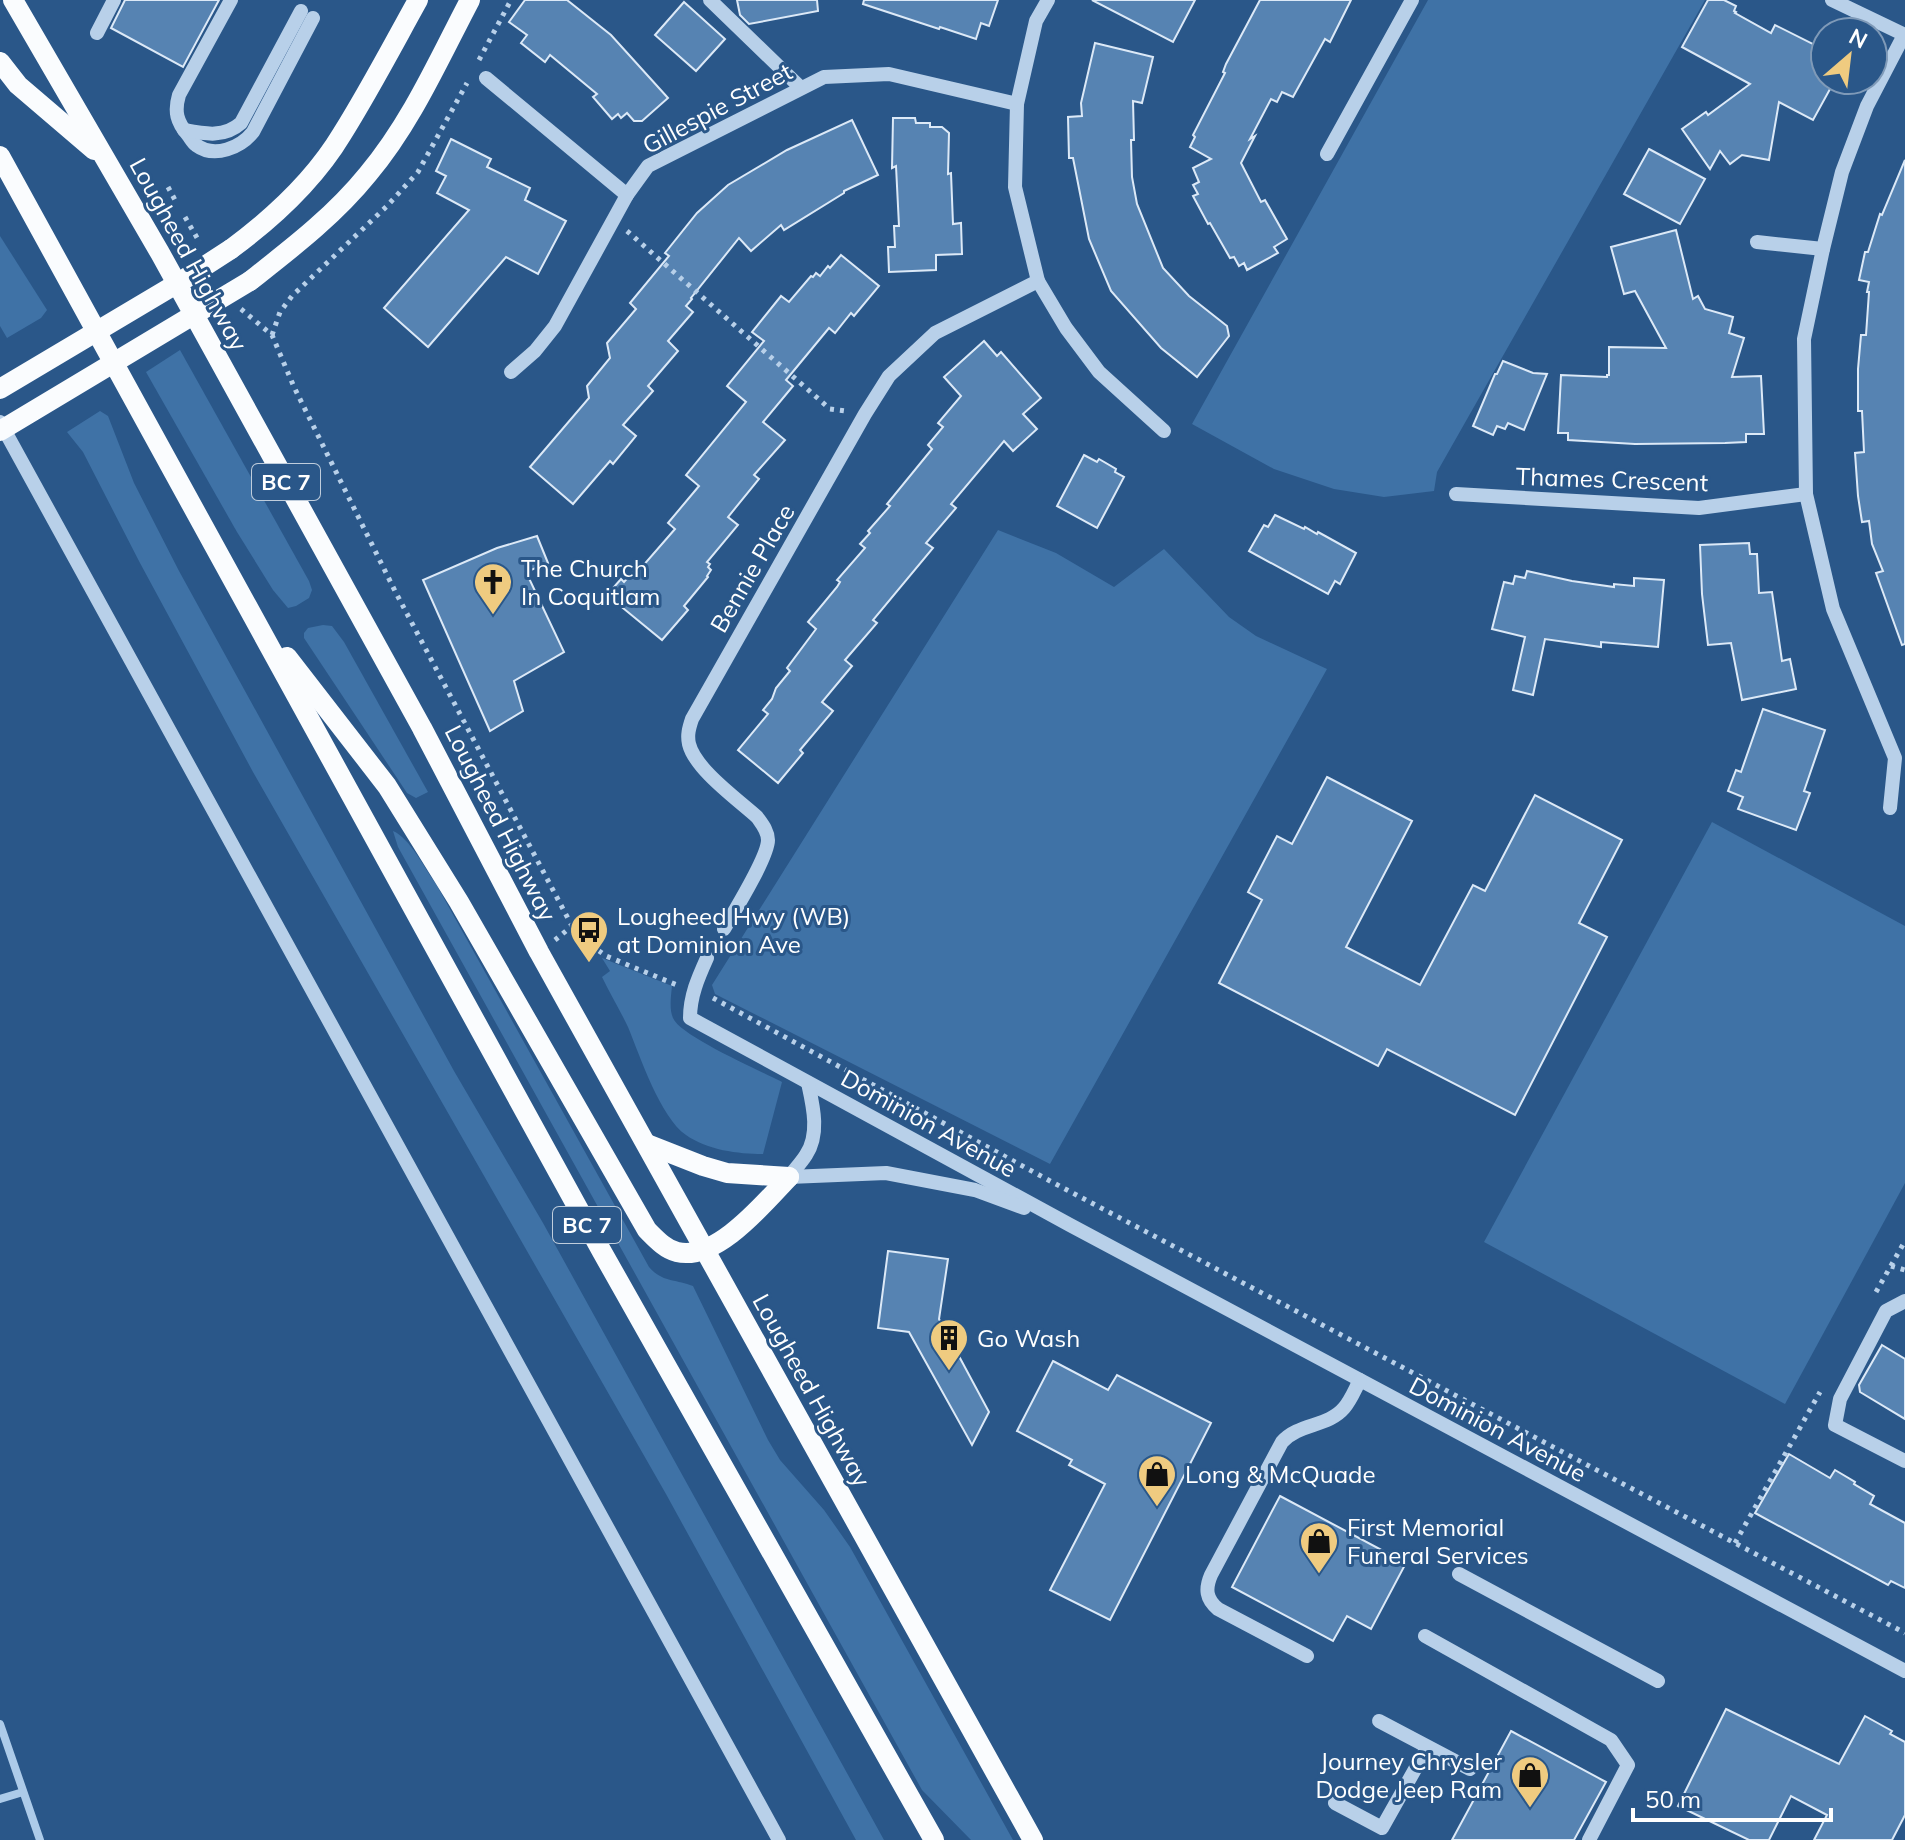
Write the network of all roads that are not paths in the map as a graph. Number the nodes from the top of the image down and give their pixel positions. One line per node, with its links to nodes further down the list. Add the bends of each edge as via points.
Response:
1 (114, 0): 11 (street)
2 (231, 0): 10 (street, via 179,95 176,114 184,130 223,133 241,123)
3 (418, 0): 25 (main road, bridge, via 334,146 265,222 170,288)
4 (470, 0): 27 (main road, bridge, via 403,125 339,207 250,281)
5 (710, 0): 15 (street)
6 (1048, 0): 16 (street, via 1036,21)
7 (1412, 0): 17 (street)
8 (1832, 0): 12 (street)
9 (20, 5): 19 (main road, Lougheed Highway / BC 7)
10 (307, 15)
11 (97, 33)
12 (1905, 35): 22 (street, via 1867,106 1842,172)
13 (0, 62): 19 (main road, via 18,85)
14 (486, 78): 20 (street)
15 (801, 88): 16 (street, Gillespie Street, via 824,77 889,74); 20 (street, Gillespie Street, via 648,166)
16 (1017, 104): 23 (street, via 1015,187)
17 (1327, 154)
18 (0, 156): 31 (main road, BC 7)
19 (107, 161): 36 (main road, Lougheed Highway / BC 7)
20 (627, 195): 24 (street, Gillespie Street, via 555,326)
21 (1757, 242): 22 (street)
22 (1823, 249): 30 (street, via 1804,339)
23 (1038, 281): 28 (street, via 1099,372); 33 (street, Bennie Place, via 935,333 889,376 698,707 689,730 699,764 757,817 768,839)
24 (511, 372)
25 (0, 389)
26 (0, 422): 52 (street)
27 (0, 431)
28 (1164, 431)
29 (1456, 494): 30 (street, Thames Crescent, via 1699,508)
30 (1806, 494): 32 (street, via 1833,609 1895,758)
31 (246, 605): 39 (main road, via 387,786 647,1230 677,1252); 53 (main road, BC 7)
32 (1890, 808)
33 (724, 929)
34 (707, 958): 35 (street, Dominion Avenue, via 693,989 690,1018)
35 (808, 1083): 37 (street, Dominion Avenue, via 813,1135); 38 (street, Dominion Avenue)
36 (647, 1144): 37 (main road, via 727,1173); 39 (main road, Lougheed Highway / BC 7)
37 (789, 1177): 38 (street, Dominion Avenue, via 886,1173 975,1190); 39 (main road, via 745,1223)
38 (1070, 1225): 41 (street, Dominion Avenue)
39 (705, 1250): 54 (main road, Lougheed Highway / BC 7)
40 (1905, 1301): 42 (street, via 1886,1311 1840,1399 1835,1425)
41 (1360, 1380): 45 (street, via 1338,1413 1300,1428 1276,1450 1207,1587 1218,1609); 46 (street, Dominion Avenue)
42 (1905, 1461)
43 (1459, 1574): 47 (street)
44 (1425, 1636): 55 (street, via 1611,1740 1628,1765)
45 (1307, 1656)
46 (1905, 1671)
47 (1658, 1681)
48 (1379, 1721): 49 (street)
49 (1427, 1748): 50 (street); 51 (street, via 1382,1828)
50 (1470, 1769)
51 (1335, 1803)
52 (779, 1840)
53 (934, 1840)
54 (1033, 1840)
55 (1589, 1840)

